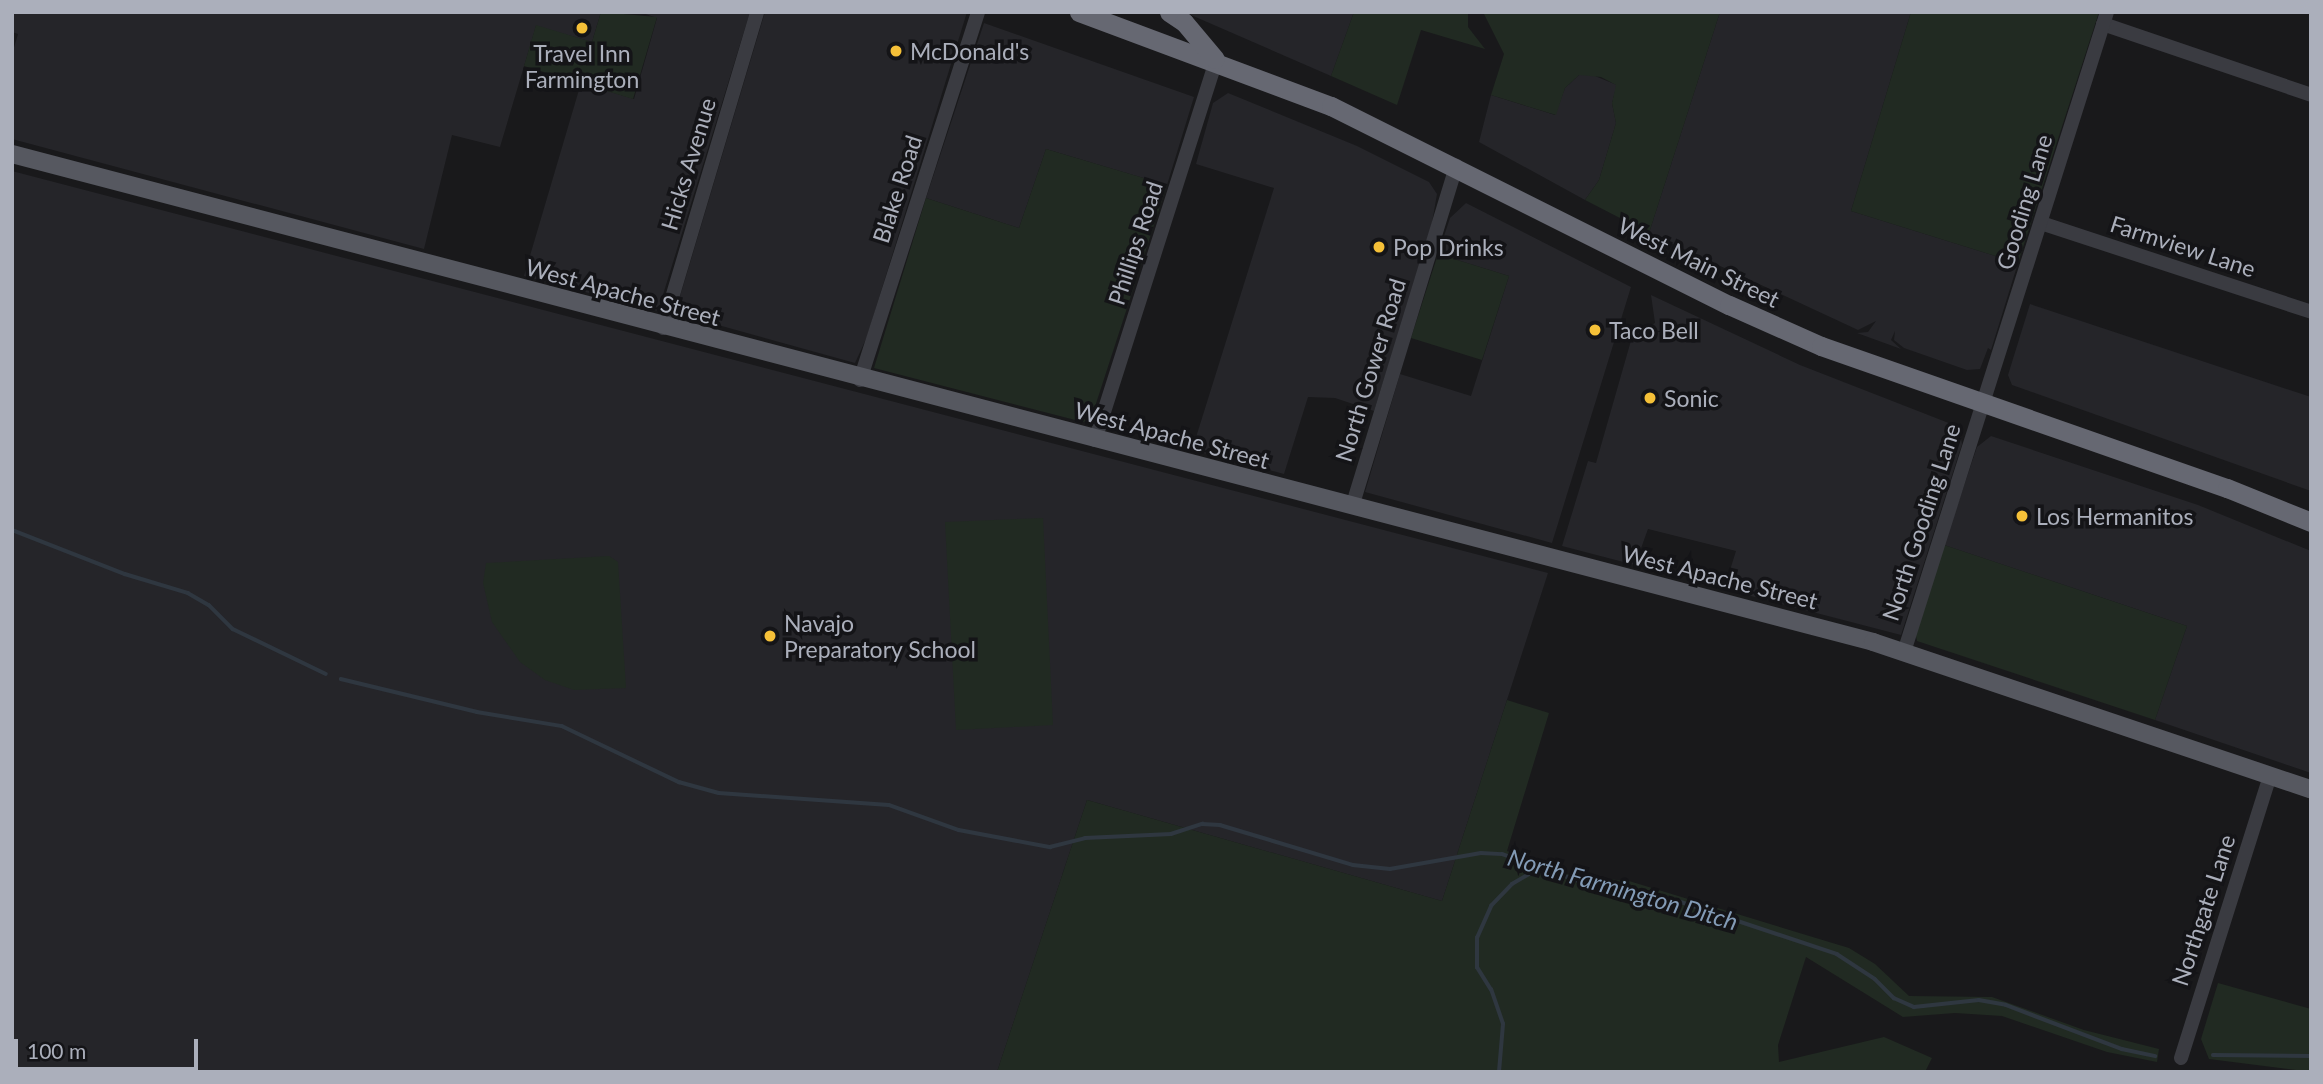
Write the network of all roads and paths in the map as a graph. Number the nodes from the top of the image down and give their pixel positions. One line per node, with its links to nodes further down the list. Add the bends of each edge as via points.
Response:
1 (757, 12): 12 (street, Hicks Avenue)
2 (978, 12): 13 (street, Blake Road)
3 (1079, 12): 6 (highway, West Main Street)
4 (1169, 12): 6 (highway, via 1184,22)
5 (2105, 18): 7 (street); 10 (street, Gooding Lane)
6 (1216, 60): 9 (highway, West Main Street, via 1331,106); 15 (street, Phillips Road)
7 (2311, 95)
8 (12, 154): 12 (main road, West Apache Street)
9 (1456, 166): 14 (highway, West Main Street, via 1754,318); 16 (street, North Gower Road)
10 (2041, 223): 11 (street, Farmview Lane); 14 (street, Gooding Lane)
11 (2311, 312)
12 (663, 328): 13 (main road, West Apache Street)
13 (860, 380): 15 (main road, West Apache Street)
14 (1983, 406): 17 (highway, West Main Street, via 2227,488); 18 (street, North Gooding Lane)
15 (1095, 440): 16 (main road, West Apache Street)
16 (1352, 507): 18 (main road, West Apache Street)
17 (2311, 522)
18 (1904, 652): 19 (main road, West Apache Street)
19 (2270, 775): 20 (main road, West Apache Street); 21 (street, Northgate Lane)
20 (2311, 789)
21 (2181, 1058)

